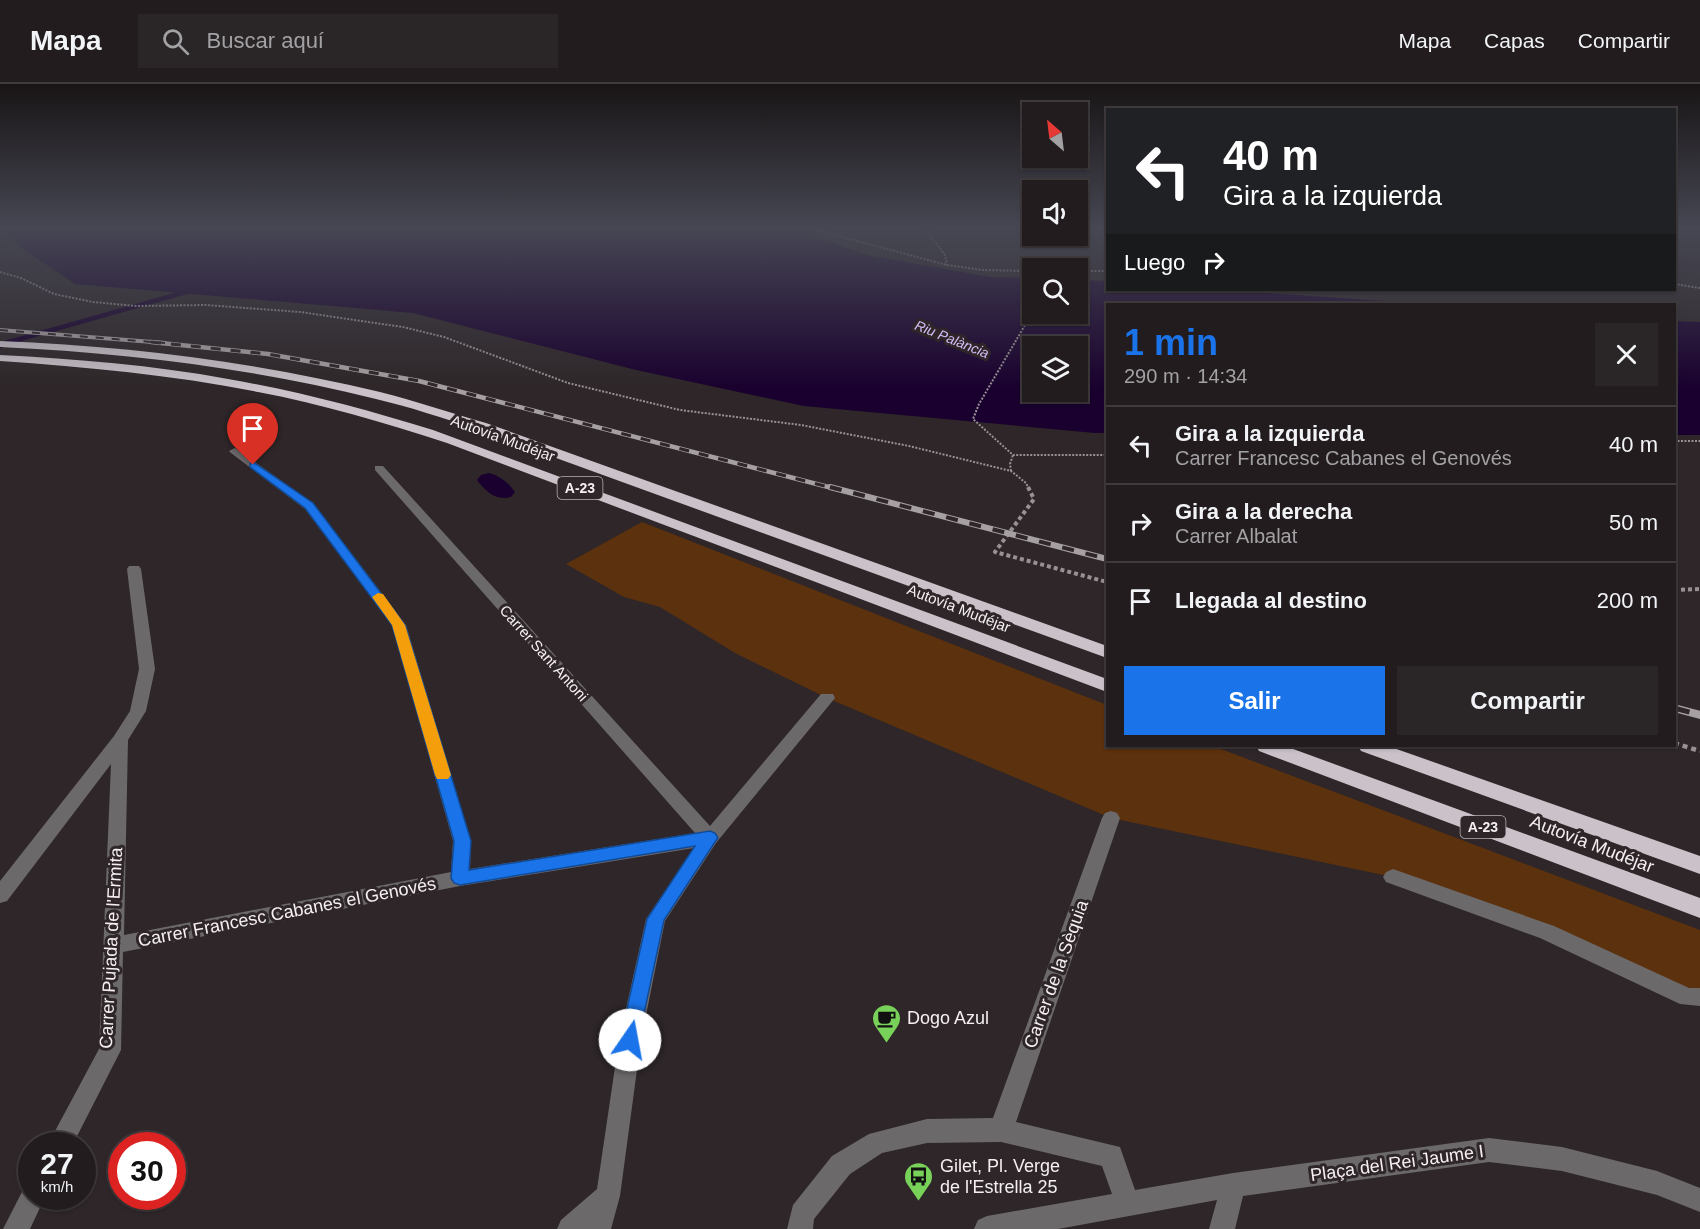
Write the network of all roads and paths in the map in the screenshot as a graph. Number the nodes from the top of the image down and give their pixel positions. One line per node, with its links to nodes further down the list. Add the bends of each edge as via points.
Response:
1 (32, 282): 13 (path, via 54,294 93,302 300,312 403,327 444,337 568,383 680,410 801,425)
2 (1676, 284): 3 (path)
3 (1700, 288)
4 (1026, 324): 10 (path, via 973,419)
5 (0, 344): 18 (highway, Autovía Mudéjar / A-23, via 151,355 275,373 392,400 481,426)
6 (0, 358): 19 (highway, Autovía Mudéjar / A-23, via 131,368 245,386 352,409 452,440)
7 (1676, 441): 8 (path)
8 (1700, 441)
9 (235, 451): 30 (street, via 309,506 399,625 462,841)
10 (1013, 455): 11 (path); 13 (path)
11 (1106, 455)
12 (379, 468): 27 (street, Carrer Sant Antoni)
13 (1011, 471): 15 (path, via 1026,483 1034,499 995,552)
14 (134, 569): 21 (street, via 147,669 138,711)
15 (1106, 582)
16 (1700, 589): 17 (path)
17 (1676, 590)
18 (1106, 651)
19 (1106, 686)
20 (827, 698): 27 (street)
21 (120, 740): 31 (street); 33 (street, Carrer Pujada de l'Ermita)
22 (1676, 744): 25 (path)
23 (1269, 747): 32 (highway, Autovía Mudéjar / A-23)
24 (1371, 747): 28 (highway, Autovía Mudéjar / A-23)
25 (1700, 751)
26 (1111, 818): 35 (street, Carrer de la Sèquia)
27 (710, 838): 30 (street, Carrer Francesc Cabanes el Genovés); 38 (street, via 656,919 630,1040)
28 (1700, 865)
29 (1393, 877): 34 (street, via 1547,932 1688,996)
30 (460, 878): 33 (street, Carrer Francesc Cabanes el Genovés)
31 (0, 896)
32 (1700, 908)
33 (114, 945): 36 (street, Carrer Pujada de l'Ermita, via 110,1050)
34 (1700, 997)
35 (1001, 1130): 40 (street, via 1111,1156); 45 (street, via 927,1131 877,1142 841,1166 801,1214)
36 (67, 1132)
37 (1233, 1185): 39 (street, Plaça del Rei Jaume I, via 1490,1150 1562,1159 1657,1182); 40 (street, Plaça del Rei Jaume I); 47 (street)
38 (608, 1196): 43 (street); 44 (street)
39 (1700, 1200)
40 (1128, 1204): 46 (street, Plaça del Rei Jaume I)
41 (26, 1210): 42 (street)
42 (16, 1229)
43 (570, 1229)
44 (598, 1229)
45 (800, 1229)
46 (987, 1229)
47 (1222, 1229)

